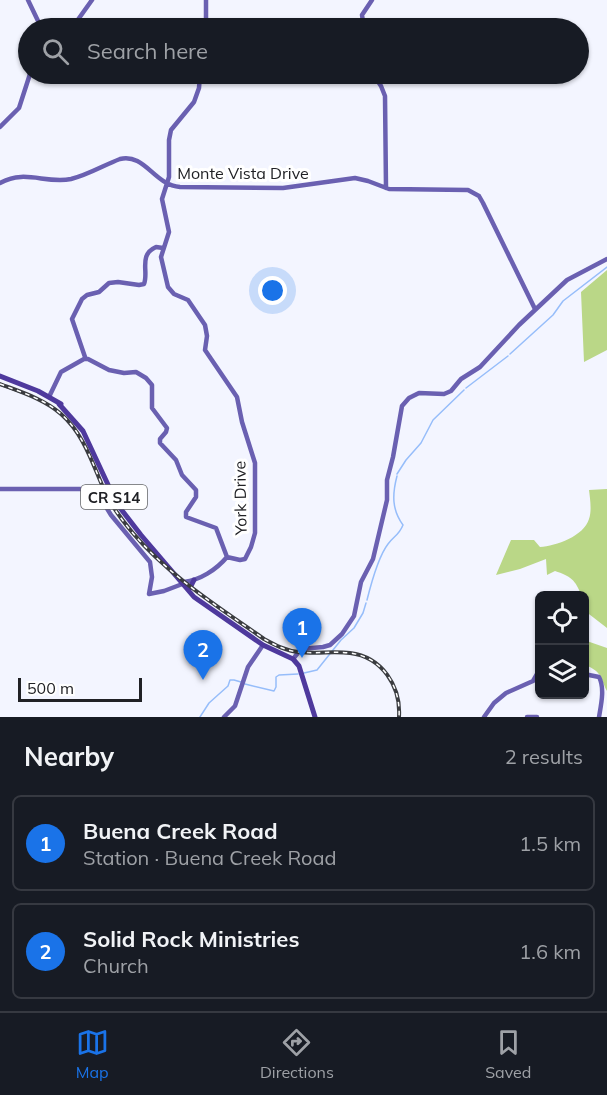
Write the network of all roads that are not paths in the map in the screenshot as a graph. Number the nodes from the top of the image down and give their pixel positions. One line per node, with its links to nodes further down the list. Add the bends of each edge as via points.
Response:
1 (28, 0): 5 (street)
2 (92, 0): 6 (street)
3 (206, 0): 7 (street)
4 (372, 0): 8 (street)
5 (35, 18)
6 (79, 18)
7 (206, 18)
8 (362, 18)
9 (27, 84): 12 (street, via 19,108)
10 (199, 84): 14 (street, York Drive, via 194,102 171,130)
11 (380, 84): 15 (street, via 385,96)
12 (0, 127)
13 (0, 183): 14 (street, Monte Vista Drive, via 21,176 72,178 128,158 137,160)
14 (167, 185): 15 (street, Monte Vista Drive, via 283,188 355,178); 16 (street, York Drive, via 162,199 169,231)
15 (386, 188): 18 (street, Monte Vista Drive, via 475,192)
16 (163, 248): 19 (street, via 149,251 143,284 113,282 82,299 72,319); 24 (street, York Drive, via 161,257 168,287 188,300 205,325 205,350 237,397 255,463 254,540 245,559)
17 (607, 259): 18 (street, via 567,280)
18 (535, 309): 30 (street, via 480,367 451,391 419,393 402,406 387,480 387,500 354,616 331,644 302,649)
19 (84, 359): 21 (street, via 62,372); 24 (street, via 109,370 139,373 150,381 153,408 167,428 160,443 177,460 182,475 195,490 196,497 186,517 216,528)
20 (0, 376): 21 (main road, CR S14)
21 (49, 397): 22 (main road, CR S14)
22 (59, 404): 26 (main road, CR S14, via 86,437 117,504); 26 (main road, CR S14, via 85,430 123,508)
23 (0, 489): 26 (street, York Drive, via 96,489 111,515 150,562 149,594)
24 (227, 557): 25 (street, York Drive, via 218,567)
25 (194, 580): 26 (street, York Drive); 27 (main road)
26 (183, 583): 27 (main road, CR S14); 28 (main road, CR S14)
27 (190, 588): 28 (main road, CR S14)
28 (198, 599): 29 (main road, CR S14)
29 (263, 645): 30 (main road, CR S14); 33 (street, via 248,667 236,706)
30 (293, 659): 34 (main road, via 299,666)
31 (589, 675): 38 (street, via 601,681)
32 (535, 679): 35 (street, via 506,693)
33 (224, 717)
34 (315, 717)
35 (484, 717)
36 (527, 717): 37 (street)
37 (537, 717)
38 (599, 717)

